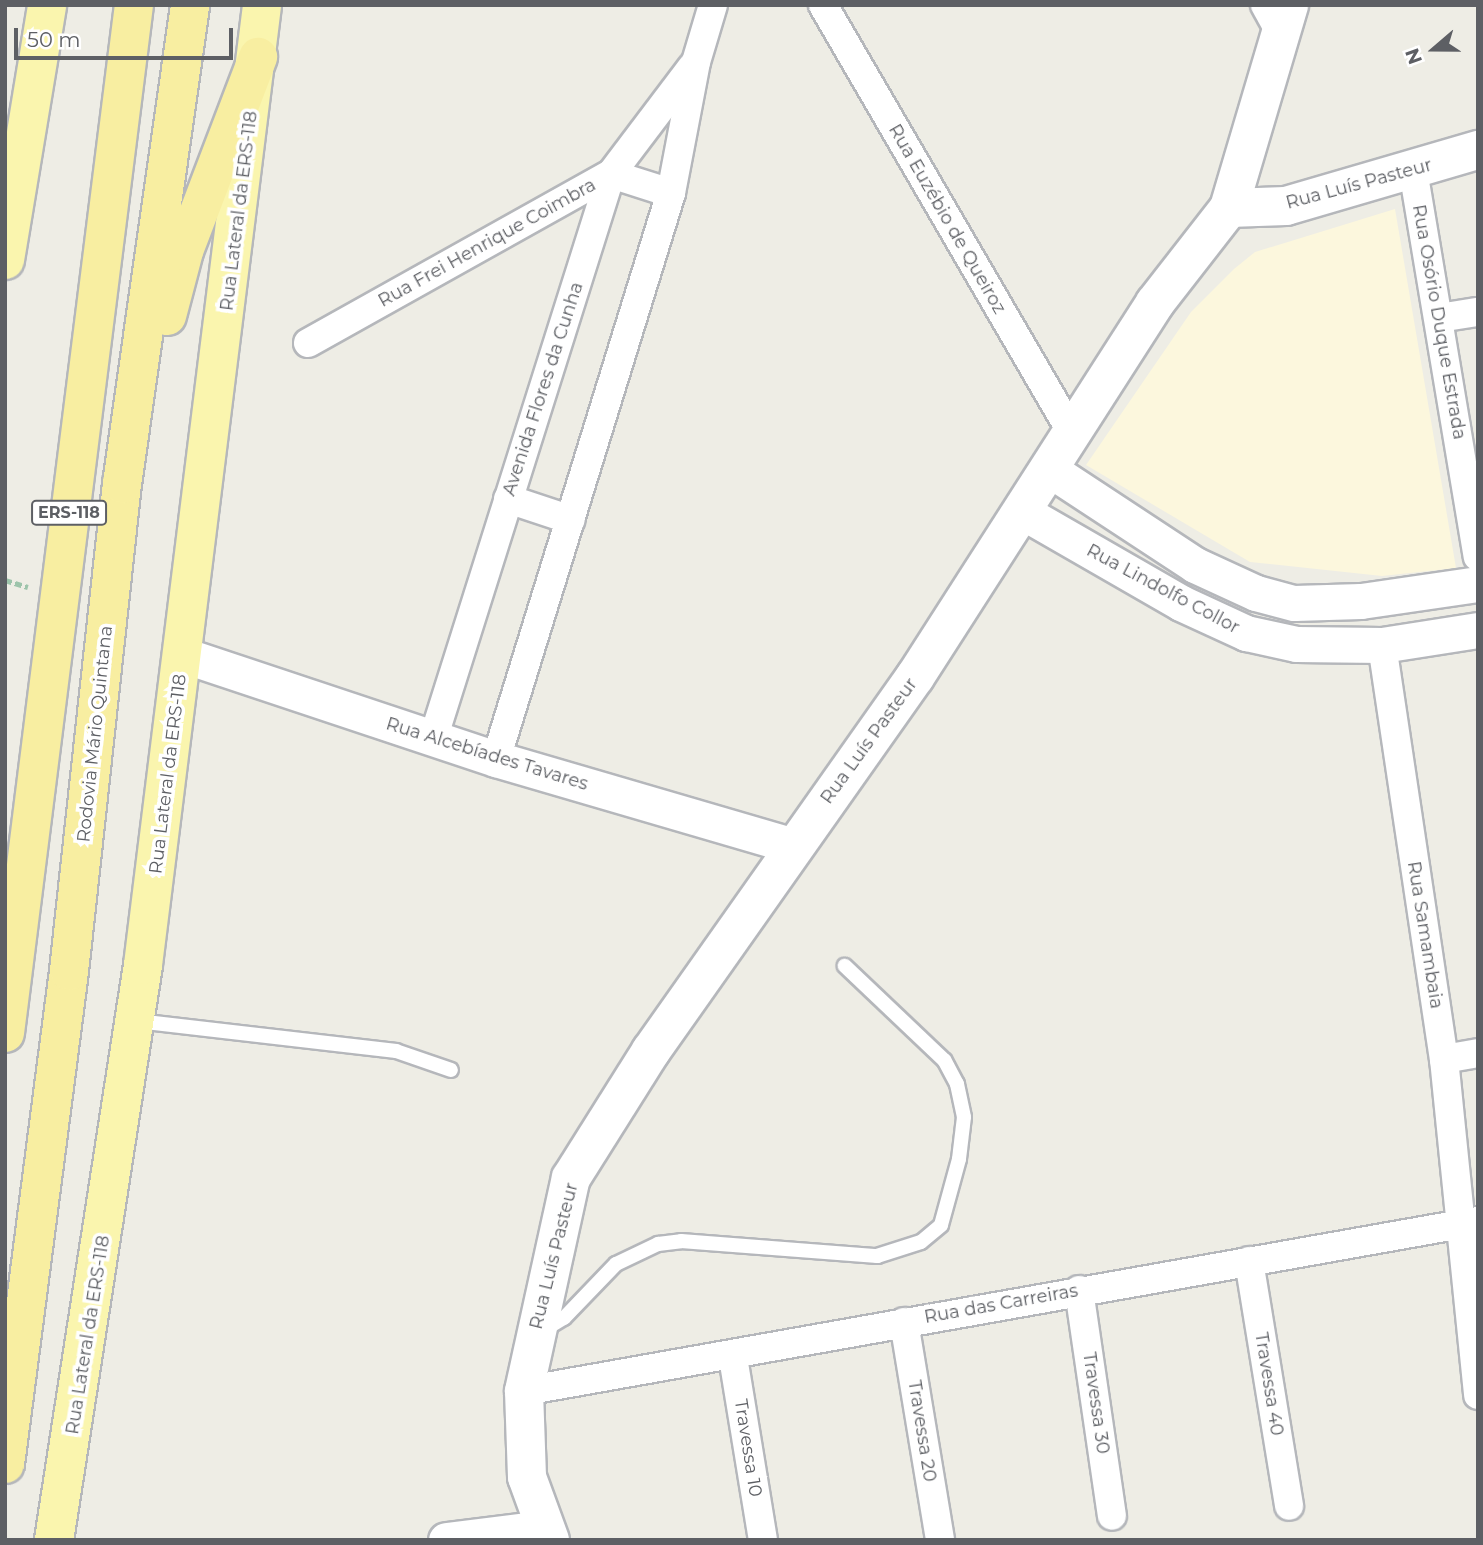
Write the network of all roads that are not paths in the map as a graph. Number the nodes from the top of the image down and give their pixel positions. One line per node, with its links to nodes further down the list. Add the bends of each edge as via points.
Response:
1 (47, 5): 15 (main road)
2 (134, 5): 35 (highway, ERS-118)
3 (190, 5): 21 (highway, Rodovia Mário Quintana / ERS-118)
4 (262, 5): 8 (main road, Rua Lateral da ERS-118)
5 (713, 5): 9 (street, Avenida Flores da Cunha)
6 (823, 5): 19 (street, Rua Euzébio de Queiroz)
7 (1278, 15): 14 (main road)
8 (258, 57): 21 (highway, via 184,251); 29 (main road, Rua Lateral da ERS-118)
9 (696, 62): 12 (street, Avenida Flores da Cunha); 13 (street, Avenida Flores da Cunha)
10 (1478, 150): 11 (main road, Rua Luís Pasteur)
11 (1413, 170): 14 (main road, Rua Luís Pasteur, via 1286,206); 17 (street, Rua Osório Duque Estrada)
12 (611, 174): 13 (street, Rua Frei Henrique Coimbra); 18 (street, Rua Frei Henrique Coimbra); 22 (street, Avenida Flores da Cunha)
13 (671, 193): 24 (street, Avenida Flores da Cunha)
14 (1229, 208): 19 (main road, Rua Luís Pasteur, via 1155,303)
15 (5, 260)
16 (1478, 312): 17 (street)
17 (1439, 318): 25 (street, Rua Osório Duque Estrada)
18 (308, 343)
19 (1072, 433): 20 (main road, Rua Luís Pasteur)
20 (1049, 469): 23 (main road, Rua Luís Pasteur); 26 (street, Rua Lindolfo Collor, via 1195,565 1256,593 1294,603 1361,601)
21 (122, 484): 47 (highway, Rodovia Mário Quintana / ERS-118, via 69,971)
22 (508, 499): 24 (street); 30 (street, Avenida Flores da Cunha)
23 (1023, 512): 28 (street, Rua Lindolfo Collor, via 1181,603 1245,633 1296,644); 32 (main road, Rua Luís Pasteur, via 915,677)
24 (571, 520): 31 (street, Avenida Flores da Cunha)
25 (1478, 557)
26 (1478, 584)
27 (1478, 630): 28 (street, Rua Lindolfo Collor)
28 (1382, 645): 37 (street, Rua Samambaia)
29 (183, 655): 30 (street, Rua Alcebíades Tavares); 34 (main road, Rua Lateral da ERS-118)
30 (433, 739): 31 (street, Rua Alcebíades Tavares)
31 (496, 759): 32 (street, Rua Alcebíades Tavares)
32 (794, 846): 43 (main road, Rua Luís Pasteur, via 651,1051 570,1178)
33 (845, 966): 43 (lane, via 944,1060 957,1084 964,1116 959,1159 941,1225 921,1242 877,1256 681,1241 658,1244 616,1264 564,1318 540,1332)
34 (135, 1021): 38 (lane, via 396,1051); 51 (main road, Rua Lateral da ERS-118)
35 (6, 1026)
36 (1478, 1053): 37 (street)
37 (1444, 1059): 39 (street, Rua Samambaia)
38 (450, 1070)
39 (1468, 1224): 40 (street, Rua das Carreiras); 46 (street, Rua Samambaia)
40 (1249, 1261): 41 (street, Rua das Carreiras); 48 (street, Travessa 40)
41 (1079, 1290): 42 (street, Rua das Carreiras); 49 (street, Travessa 30)
42 (904, 1322): 44 (street, Rua das Carreiras); 54 (street, Travessa 20)
43 (536, 1328): 45 (main road, Rua Luís Pasteur)
44 (733, 1357): 45 (street, Rua das Carreiras); 53 (street, Travessa 10)
45 (524, 1391): 50 (main road, Rua Luís Pasteur, via 527,1477)
46 (1478, 1395)
47 (5, 1464)
48 (1289, 1506)
49 (1112, 1516)
50 (547, 1534): 52 (street)
51 (54, 1540)
52 (446, 1540)
53 (764, 1540)
54 (940, 1540)

